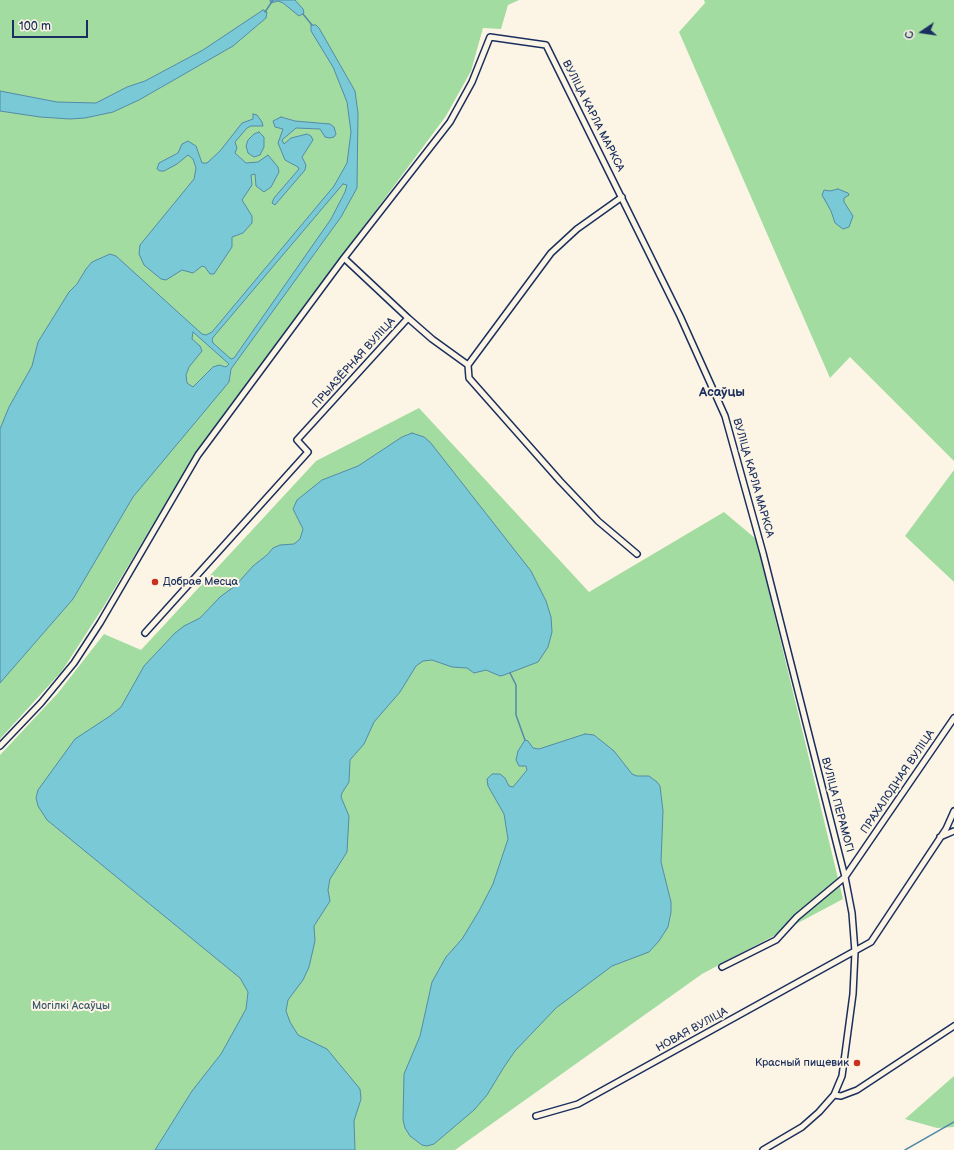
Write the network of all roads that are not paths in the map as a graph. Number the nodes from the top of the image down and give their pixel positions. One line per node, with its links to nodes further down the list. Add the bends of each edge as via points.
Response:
1 (622, 197): 2 (street, ВУЛІЦА КАРЛА МАРКСА, via 546,45 490,37 472,82 450,122); 4 (street, via 577,229 551,253); 7 (street, ВУЛІЦА КАРЛА МАРКСА, via 725,416 762,547)
2 (344, 258): 3 (street); 9 (street, via 198,455 74,663)
3 (408, 318): 4 (street, ПРЫАЗЁРНАЯ ВУЛІЦА, via 432,339); 6 (street, ПРЫАЗЁРНАЯ ВУЛІЦА, via 298,440 308,452)
4 (468, 364): 5 (street, via 468,378 598,521)
5 (637, 554)
6 (145, 633)
7 (790, 665): 13 (street, ВУЛІЦА ПЕРАМОГІ)
8 (954, 718): 13 (street, ПРАХАЛОДНАЯ ВУЛІЦА)
9 (0, 746)
10 (954, 812): 12 (street)
11 (954, 831): 12 (street)
12 (940, 837): 14 (street, via 875,938)
13 (845, 877): 14 (street, ВУЛІЦА ПЕРАМОГІ, via 852,913); 15 (street, ПРАХАЛОДНАЯ ВУЛІЦА, via 797,917 776,940)
14 (855, 952): 17 (street, ВУЛІЦА ПЕРАМОГІ, via 853,994 844,1063); 18 (street, НОВАЯ ВУЛІЦА, via 578,1104)
15 (722, 967)
16 (954, 1026): 17 (street, via 857,1090 841,1096)
17 (834, 1094): 19 (street, ВУЛІЦА ПЕРАМОГІ, via 802,1127)
18 (536, 1116)
19 (763, 1150)

